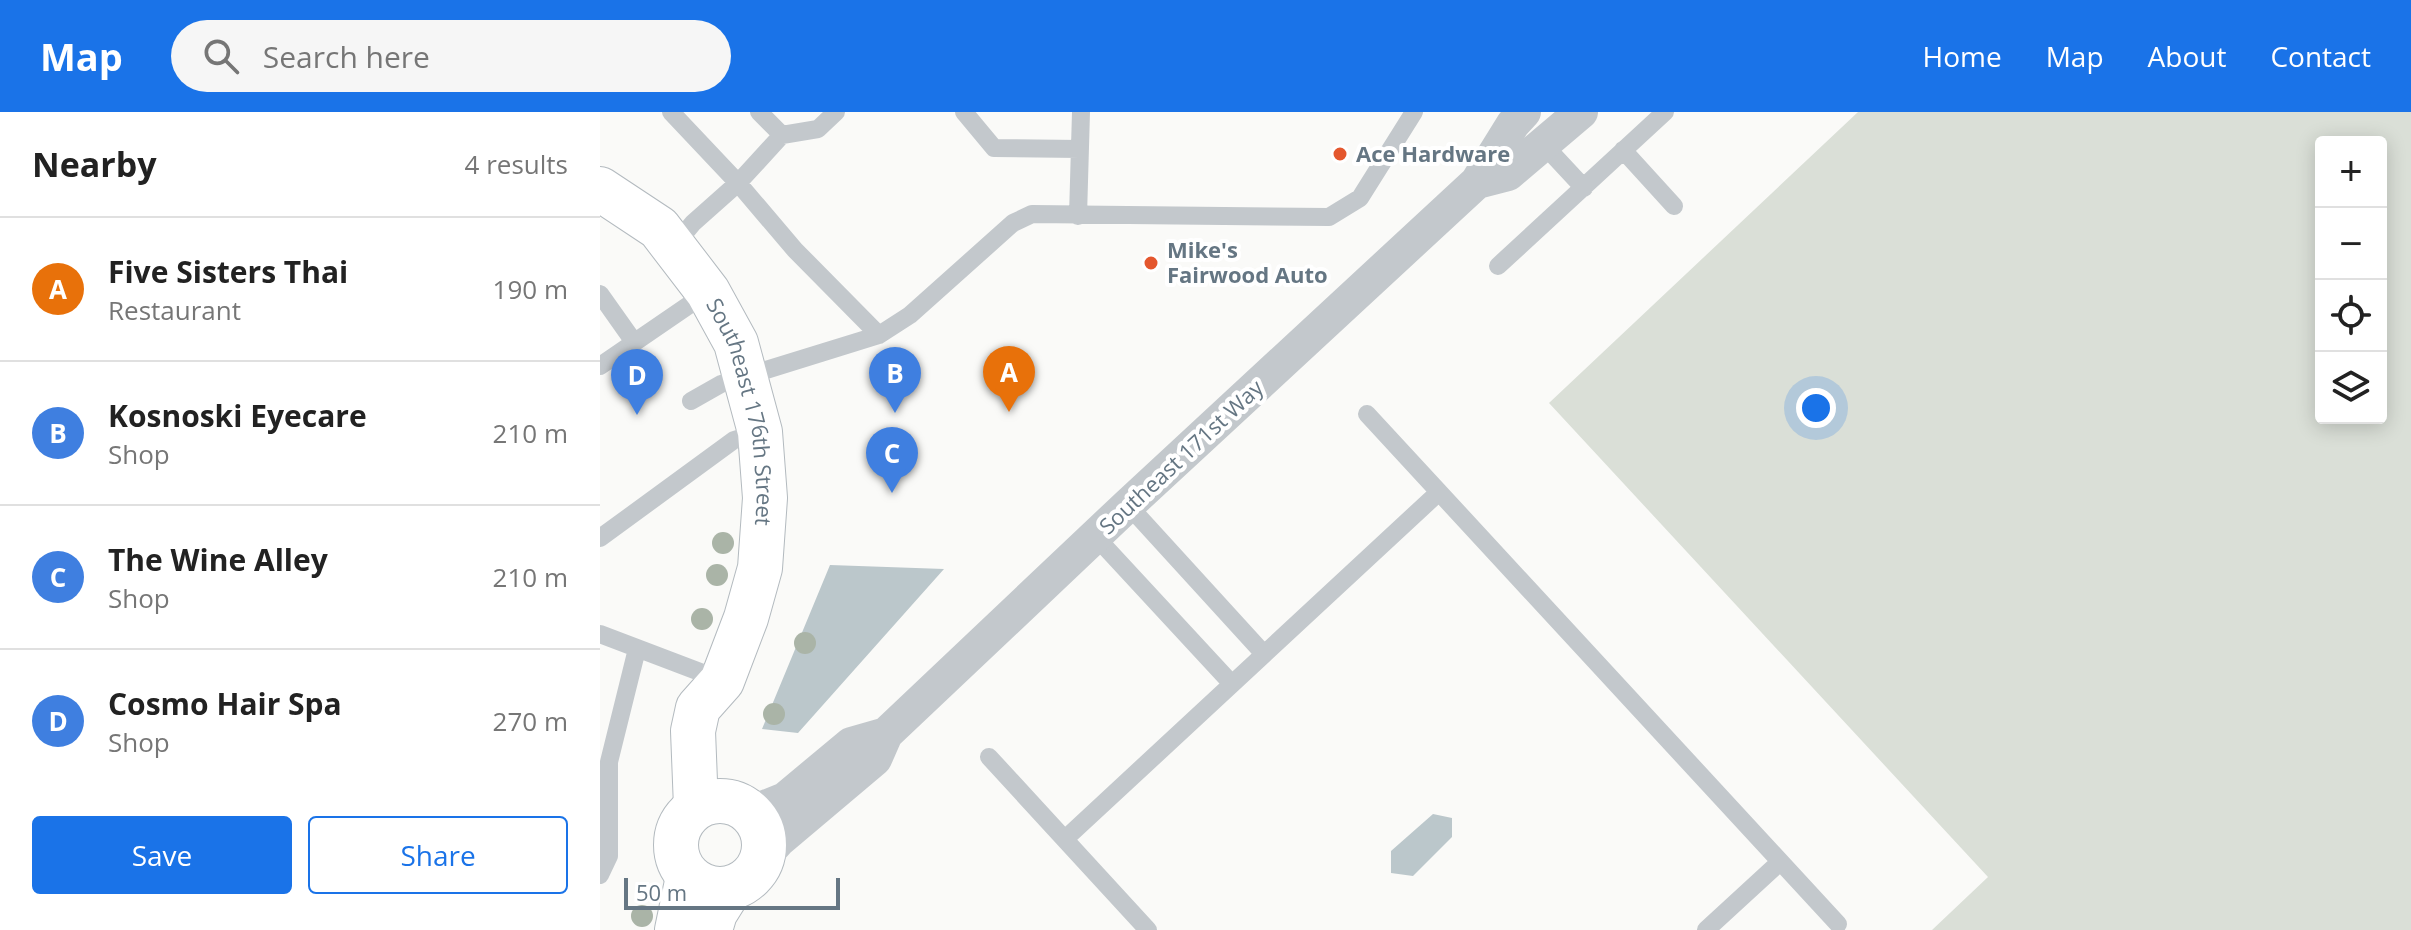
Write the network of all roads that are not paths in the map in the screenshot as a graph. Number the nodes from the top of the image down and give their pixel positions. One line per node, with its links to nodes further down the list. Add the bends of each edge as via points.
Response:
1 (671, 112): 15 (lane)
2 (759, 112): 10 (lane)
3 (836, 112): 10 (lane, via 818,129)
4 (964, 112): 12 (lane, via 994,148)
5 (1081, 112): 12 (lane)
6 (1414, 112): 19 (lane, via 1360,198 1329,217)
7 (1524, 112): 14 (street, Southeast 171st Way)
8 (1581, 112): 11 (street, Southeast 171st Way)
9 (1665, 112): 13 (lane)
10 (782, 135): 15 (lane)
11 (1544, 145): 14 (street, Southeast 171st Way, via 1508,174); 16 (lane)
12 (1080, 149): 19 (lane)
13 (1623, 150): 16 (lane); 18 (lane)
14 (1477, 182): 32 (street, Southeast 171st Way)
15 (738, 183): 20 (lane); 24 (lane)
16 (1584, 188): 21 (lane)
17 (600, 189): 20 (street, Southeast 176th Street, via 659,228)
18 (1674, 206)
19 (1078, 216): 24 (lane, via 1032,214 1013,223 910,315)
20 (674, 246): 22 (street, Southeast 176th Street)
21 (1498, 266)
22 (708, 292): 25 (lane); 27 (street, Southeast 176th Street)
23 (600, 294): 25 (lane)
24 (879, 335): 27 (lane)
25 (634, 342): 26 (lane)
26 (600, 366)
27 (747, 376): 28 (lane, via 710,388); 30 (street, Southeast 176th Street)
28 (691, 401)
29 (1367, 414): 31 (lane)
30 (760, 432): 34 (lane, via 734,440); 38 (street, Southeast 176th Street, via 765,498 760,568)
31 (1439, 492): 37 (lane); 45 (lane)
32 (1128, 505): 33 (street, Southeast 171st Way); 37 (lane)
33 (1095, 536): 39 (lane); 40 (street, Southeast 171st Way)
34 (600, 538)
35 (600, 634): 36 (lane)
36 (637, 649): 38 (lane); 46 (lane, via 609,762 609,856)
37 (1264, 654): 39 (lane)
38 (722, 681): 42 (street, Southeast 176th Street, via 698,708 693,731)
39 (1232, 684): 43 (lane)
40 (886, 734): 42 (street, Southeast 171st Way, via 851,744 785,799); 44 (street, Southeast 171st Way, via 875,759)
41 (989, 757): 43 (lane)
42 (725, 807): 44 (street, Southeast 176th Street, via 761,829); 47 (street, via 686,816 679,827 676,854)
43 (1065, 839): 52 (lane)
44 (762, 859): 48 (street, via 744,883)
45 (1780, 862): 49 (lane); 53 (lane)
46 (600, 875)
47 (688, 877): 48 (street, via 715,890); 50 (street)
48 (730, 889): 51 (street)
49 (1838, 924)
50 (677, 930)
51 (710, 930)
52 (1148, 930)
53 (1706, 930)

